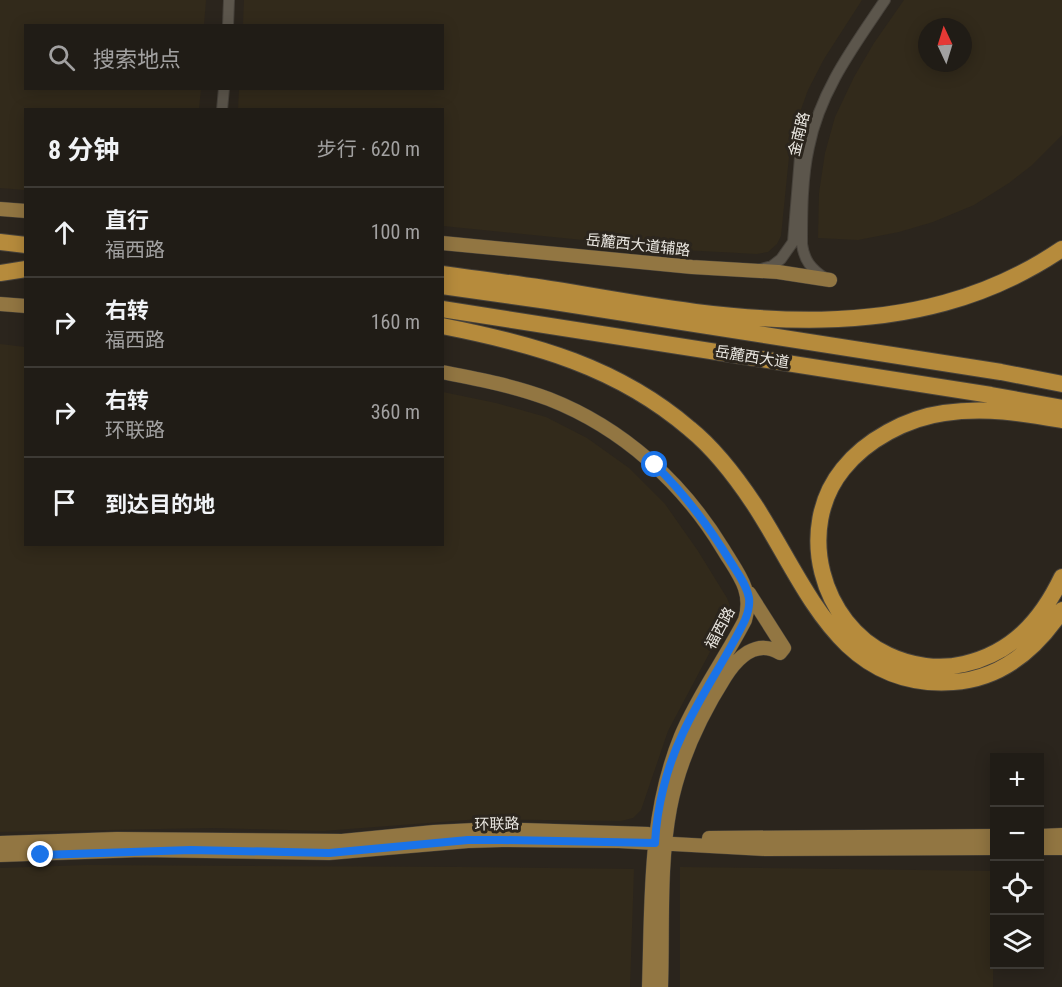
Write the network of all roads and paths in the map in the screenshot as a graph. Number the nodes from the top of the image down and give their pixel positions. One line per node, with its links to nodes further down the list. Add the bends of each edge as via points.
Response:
1 (223, 0): 5 (street)
2 (229, 0): 6 (street)
3 (878, 0): 20 (street, 金南路, via 832,70 811,115 800,158 790,248 776,264)
4 (885, 0): 23 (street, 金南路, via 831,84 808,148 803,252 809,266)
5 (221, 24)
6 (228, 24)
7 (218, 90): 9 (street)
8 (224, 90): 10 (street)
9 (216, 108)
10 (222, 108)
11 (0, 209): 12 (main road)
12 (24, 211)
13 (0, 241): 15 (highway)
14 (444, 243): 20 (main road, 岳麓西大道辅路)
15 (22, 245)
16 (1062, 249): 22 (highway, via 1027,271 959,298 910,312 832,321 699,313)
17 (0, 267): 18 (highway)
18 (24, 269)
19 (24, 269): 21 (highway)
20 (754, 271): 23 (main road, 岳麓西大道辅路)
21 (0, 273)
22 (444, 274)
23 (830, 280)
24 (444, 286): 30 (highway, 岳麓西大道)
25 (0, 304): 26 (main road)
26 (24, 306)
27 (444, 309): 31 (highway, 岳麓西大道)
28 (444, 326): 35 (highway, via 559,355 635,388 672,414 732,472 837,636 862,658 887,672 928,682 969,681 990,675 1020,658)
29 (444, 372): 34 (main road, via 550,399 580,413 634,448 675,484 696,509)
30 (1062, 384)
31 (1062, 408)
32 (1062, 420): 33 (highway, via 1009,411 943,413 883,435 852,458 833,485 821,516 818,548 824,580 840,615 878,651 916,665 957,666 978,661 1010,645 1036,621)
33 (1062, 578)
34 (746, 589): 39 (main road, 福西路, via 749,609 745,620 682,734 668,774 659,807); 39 (main road, via 784,648 780,653 768,648 749,651 729,670 690,741)
35 (1062, 610)
36 (990, 836): 39 (main road, 环联路)
37 (1044, 836): 38 (main road)
38 (1062, 836)
39 (660, 839): 40 (main road, 环联路, via 613,831 495,829 342,841 117,839); 41 (main road, 环联路, via 765,849); 44 (main road, 环联路, via 468,840 329,853 161,850); 45 (main road, 福西路); 46 (main road)
40 (0, 843)
41 (990, 848)
42 (1044, 848): 43 (main road)
43 (1062, 848)
44 (0, 855)
45 (649, 987)
46 (661, 987)

